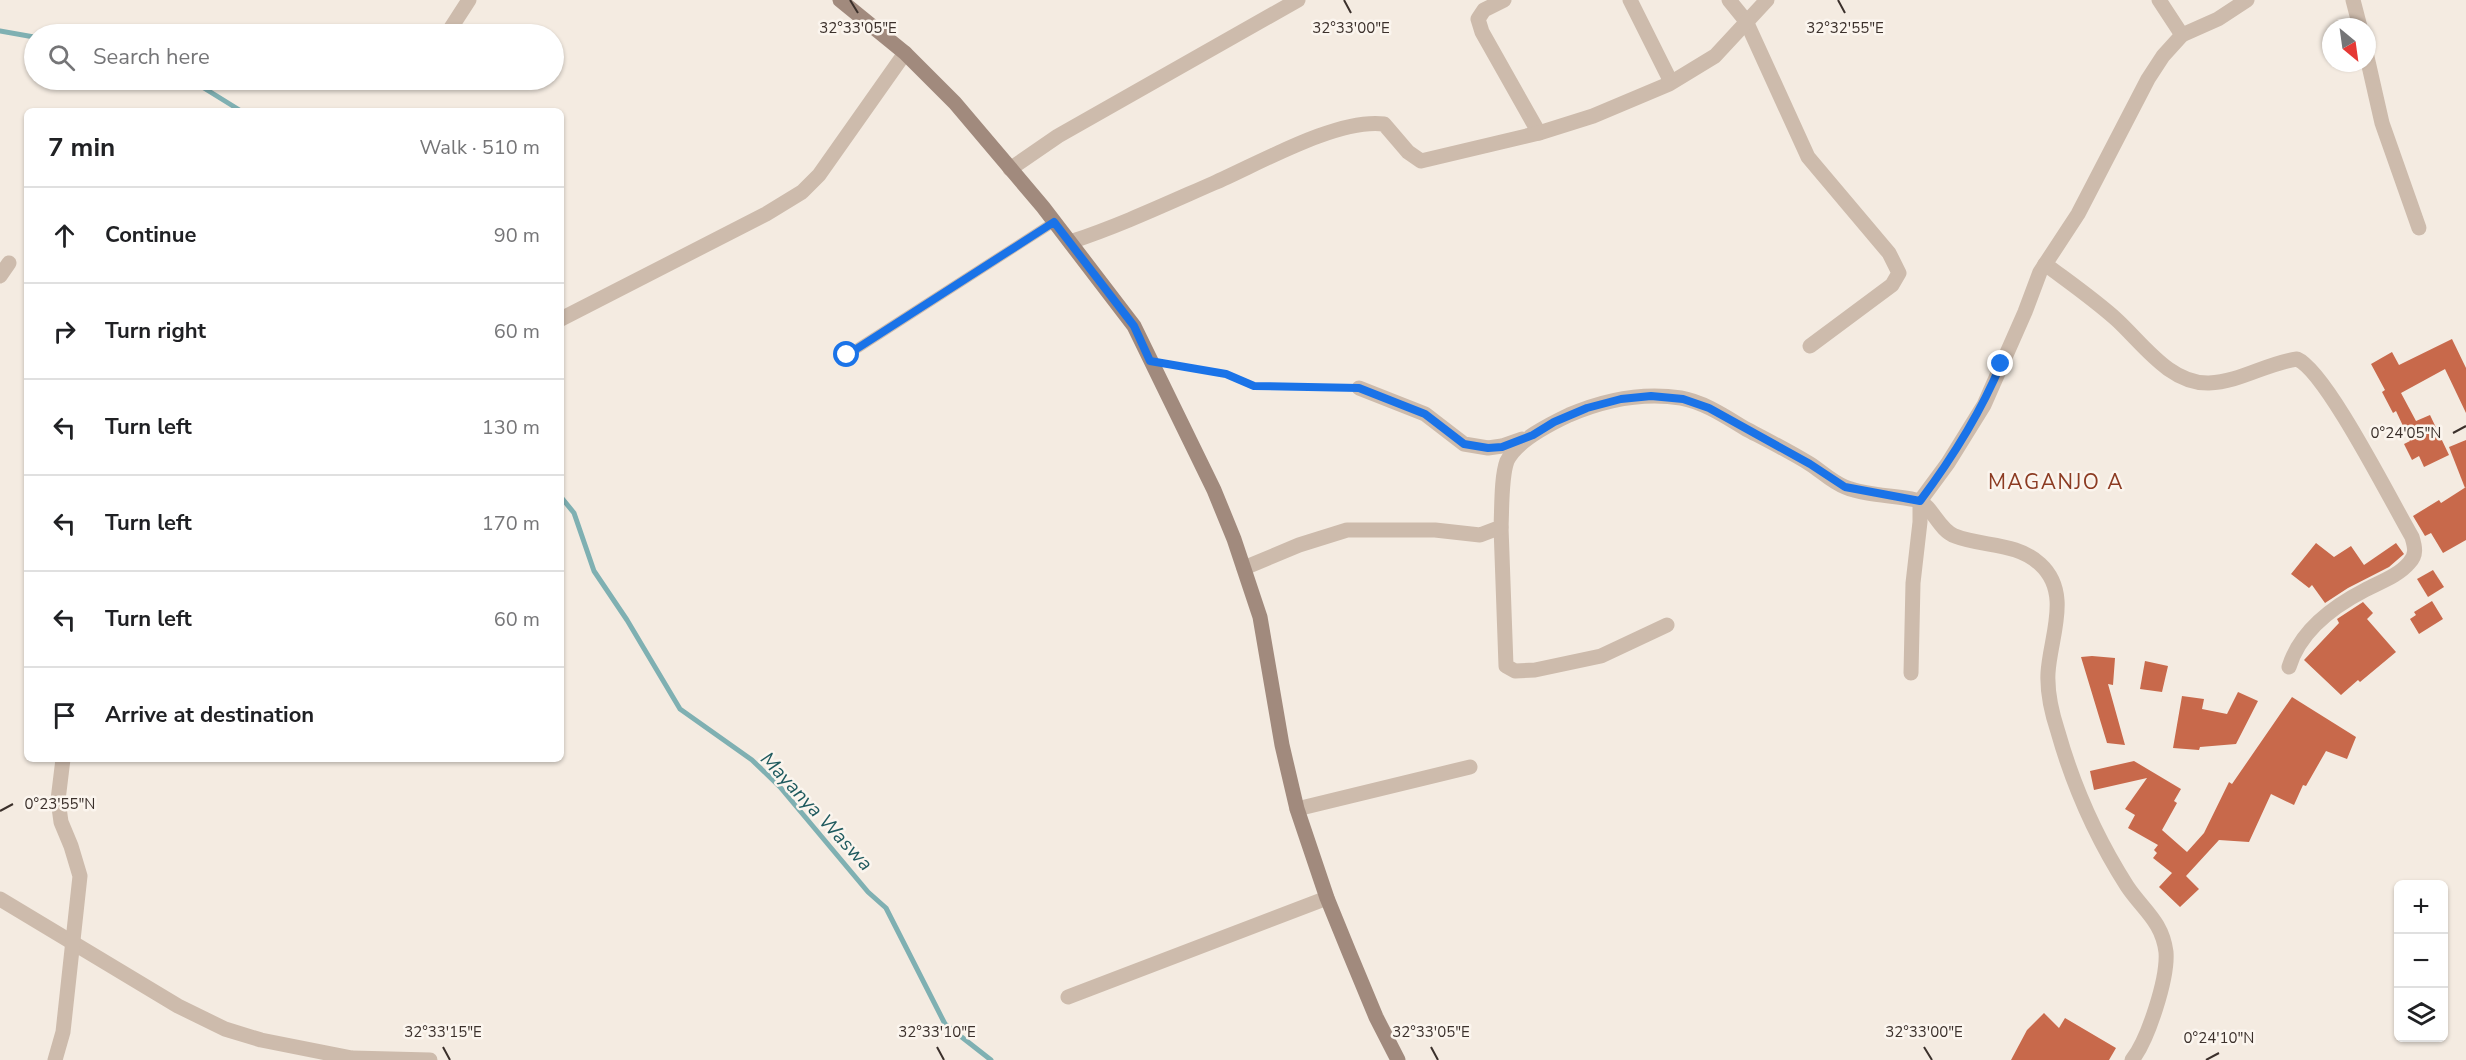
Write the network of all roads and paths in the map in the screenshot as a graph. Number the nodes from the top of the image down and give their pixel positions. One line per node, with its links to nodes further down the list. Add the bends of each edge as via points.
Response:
1 (469, 0): 13 (street)
2 (840, 0): 15 (street)
3 (1298, 0): 19 (street, via 1108,106)
4 (1504, 0): 18 (street, via 1484,10 1478,19)
5 (1630, 0): 17 (street)
6 (1729, 0): 12 (street)
7 (1767, 0): 12 (street)
8 (2159, 0): 14 (street)
9 (2247, 0): 14 (street)
10 (2353, 0): 11 (street)
11 (2358, 18)
12 (1746, 21): 17 (street, via 1714,56); 25 (street, via 1808,157 1889,253 1899,273 1892,285)
13 (453, 24)
14 (2182, 35): 23 (street, via 2148,80 2078,214)
15 (905, 53): 19 (street, via 955,103); 24 (street, via 819,175 802,192)
16 (2370, 72): 21 (street, via 2382,123)
17 (1671, 82): 18 (street, via 1593,116)
18 (1539, 133): 22 (street, via 1421,161 1384,124 1358,124 1276,154 1104,231)
19 (1010, 169): 20 (street)
20 (1054, 222): 22 (street); 26 (lane)
21 (2420, 228)
22 (1070, 242): 27 (street, via 1134,326)
23 (2045, 264): 30 (street, via 1984,405); 34 (street, via 2116,319 2160,364 2186,379 2228,381 2297,359 2328,389 2415,548 2410,563 2397,574 2363,591 2315,625 2294,651)
24 (564, 317)
25 (1809, 346)
26 (847, 355)
27 (1150, 361): 28 (path, via 1226,374 1254,386); 32 (street, via 1214,490)
28 (1359, 388): 29 (street, via 1425,414 1464,444 1502,447)
29 (1533, 435): 30 (street, via 1587,408 1621,399 1683,399 1709,408 1845,487); 31 (street, via 1506,463)
30 (1920, 501): 35 (street); 46 (street, via 1954,536 2015,549 2039,563 2056,590 2058,609 2048,675 2053,718 2093,822 2128,886 2162,930 2166,954 2162,984 2142,1048)
31 (1501, 527): 32 (street, via 1480,535 1435,530 1347,530); 33 (street, via 1506,666 1515,671 1535,670 1601,656)
32 (1244, 568): 38 (street, via 1260,617)
33 (1667, 625)
34 (2289, 667)
35 (1911, 673)
36 (63, 762): 41 (street, via 58,801 61,822 80,876)
37 (1470, 767): 38 (street)
38 (1297, 809): 39 (street)
39 (1327, 898): 42 (street); 45 (street)
40 (0, 899): 41 (street)
41 (71, 940): 43 (street, via 63,1032); 44 (street, via 178,1006 225,1029 352,1058)
42 (1068, 997)
43 (56, 1060)
44 (430, 1060)
45 (1398, 1060)
46 (2132, 1060)

